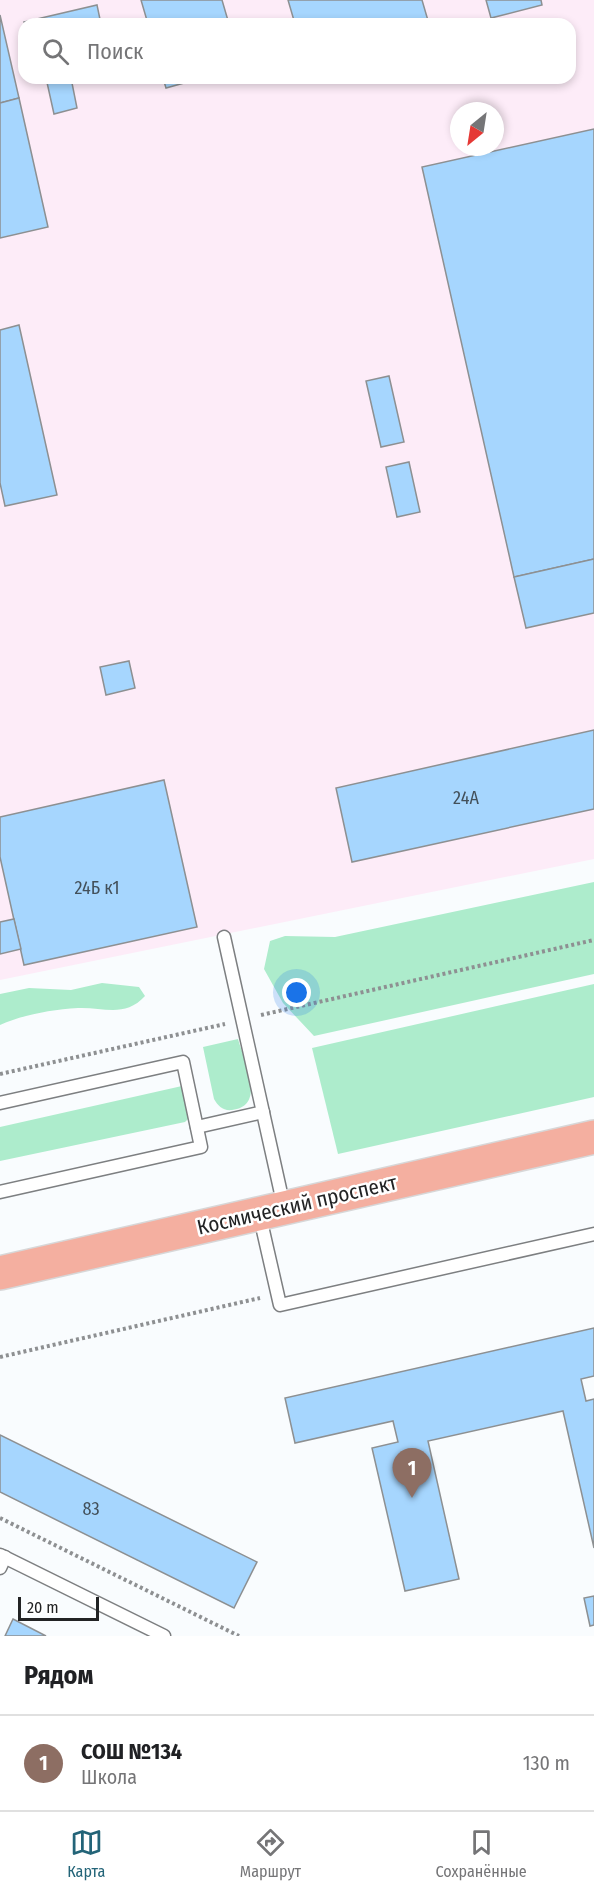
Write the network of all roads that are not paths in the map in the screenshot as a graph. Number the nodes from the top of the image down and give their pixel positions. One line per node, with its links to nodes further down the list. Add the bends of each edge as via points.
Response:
1 (224, 937): 3 (lane)
2 (0, 1103): 4 (lane, via 183,1062)
3 (263, 1112): 4 (lane); 7 (lane)
4 (197, 1127): 6 (lane, via 201,1147)
5 (594, 1137): 7 (main road, Космический проспект)
6 (0, 1192)
7 (272, 1211): 8 (lane, via 280,1305); 9 (main road, Космический проспект)
8 (594, 1234)
9 (0, 1273)
10 (2, 1560): 11 (lane)
11 (164, 1636)

